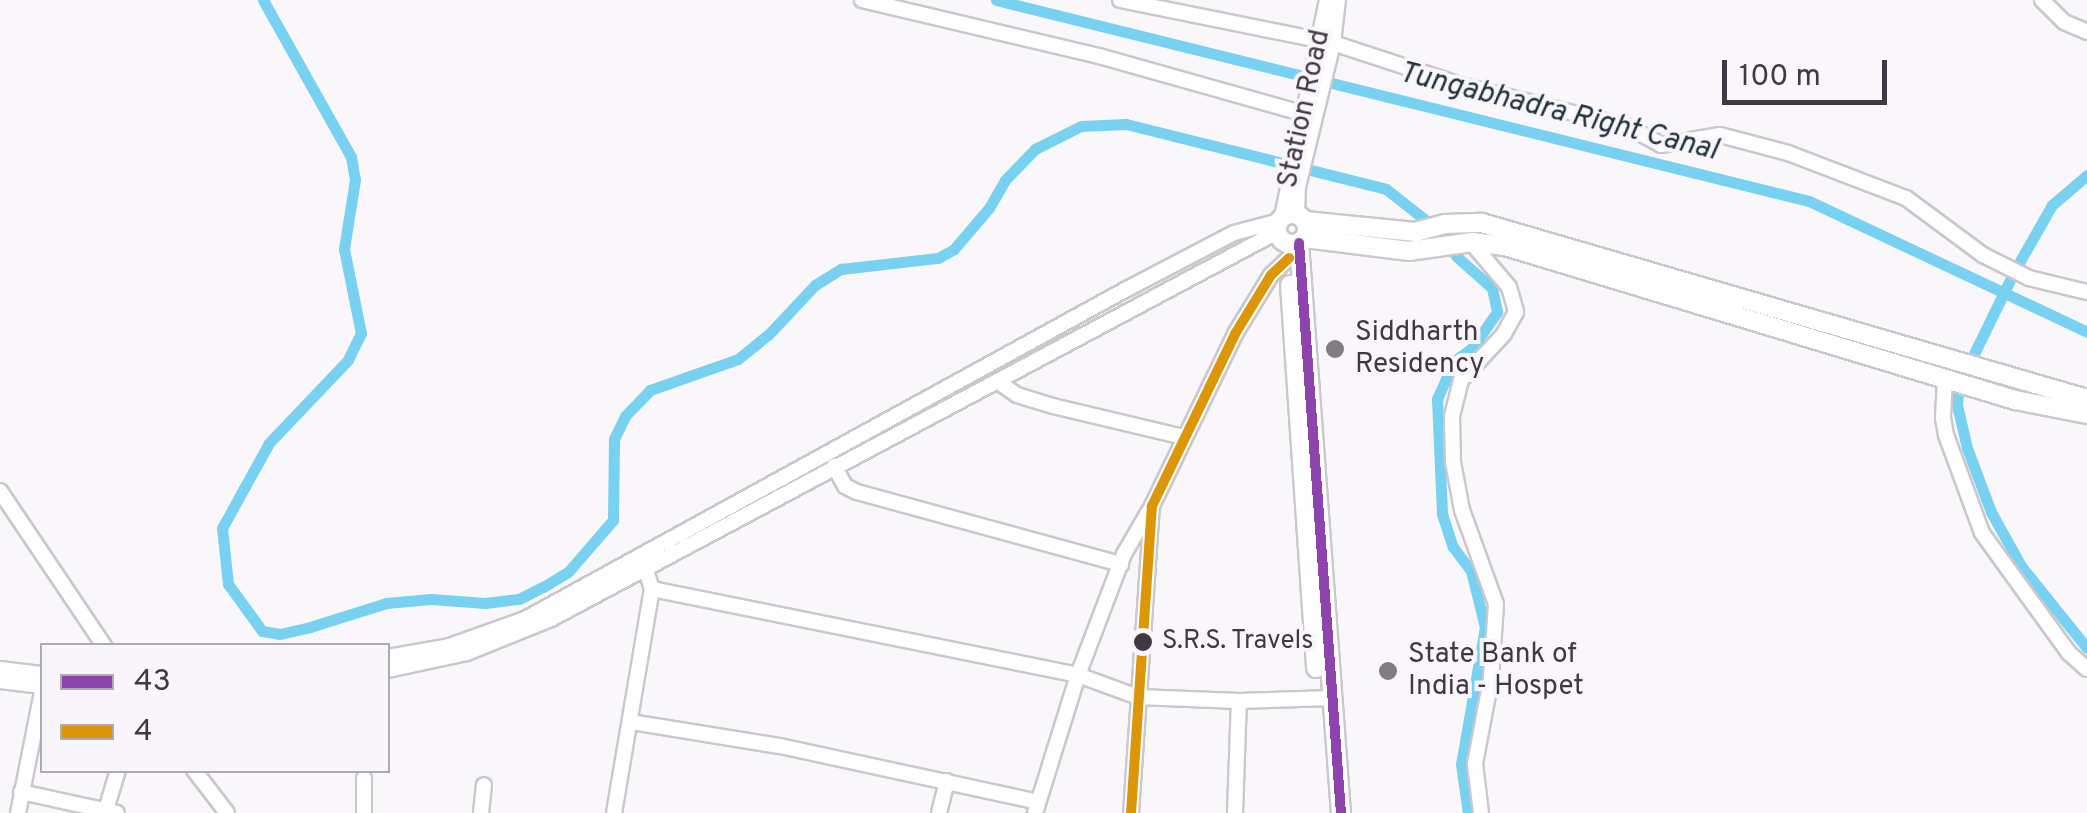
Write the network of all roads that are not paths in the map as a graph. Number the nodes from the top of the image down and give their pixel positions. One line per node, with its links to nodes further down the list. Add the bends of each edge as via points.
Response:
1 (862, 0): 8 (street)
2 (1120, 0): 7 (street)
3 (1326, 0): 7 (street, Station Road)
4 (1338, 0): 7 (street, Station Road)
5 (2042, 0): 6 (street, via 2064,22)
6 (2087, 32)
7 (1326, 46): 8 (street, Station Road); 13 (street, via 1626,126 1661,145 1720,135 1788,153 1906,198 1983,255 2028,278)
8 (1310, 108): 10 (street, Station Road)
9 (1443, 225): 11 (main road); 12 (street); 16 (main road, via 1482,224 1537,238)
10 (1291, 232): 11 (main road); 15 (street); 18 (street); 26 (street, via 1234,233 525,619 448,646); 36 (main road)
11 (1416, 242): 12 (main road)
12 (1466, 243): 14 (main road, via 1504,246); 57 (street, via 1509,287 1516,312 1460,380 1452,417 1462,510 1496,604 1475,764)
13 (2087, 292)
14 (1946, 378): 17 (main road); 27 (street, via 1942,418 1982,533)
15 (997, 381): 18 (street, via 1053,406); 19 (street)
16 (2087, 399)
17 (2087, 414)
18 (1184, 437): 21 (street)
19 (834, 466): 22 (street, via 845,486 857,492); 23 (street)
20 (0, 492): 25 (street)
21 (1152, 506): 22 (street); 34 (street)
22 (1121, 564): 31 (street)
23 (644, 568): 24 (street); 29 (street, via 506,639)
24 (652, 589): 31 (street); 38 (street)
25 (102, 643)
26 (390, 657)
27 (2087, 668)
28 (0, 669): 30 (street)
29 (390, 670)
30 (40, 674)
31 (1078, 675): 34 (street); 45 (street)
32 (0, 681): 33 (street)
33 (40, 689)
34 (1138, 697): 37 (street); 53 (street)
35 (40, 699): 44 (street)
36 (1325, 699): 37 (street); 55 (main road); 56 (main road)
37 (1239, 701): 54 (street)
38 (631, 722): 42 (street); 51 (street)
39 (117, 773): 46 (street)
40 (196, 773): 48 (street)
41 (364, 778): 49 (street)
42 (947, 781): 45 (street); 52 (street)
43 (484, 785): 50 (street)
44 (22, 792): 46 (street); 47 (street)
45 (1036, 808)
46 (109, 812)
47 (18, 813)
48 (226, 813)
49 (364, 813)
50 (481, 813)
51 (614, 813)
52 (939, 813)
53 (1131, 813)
54 (1235, 813)
55 (1330, 813)
56 (1341, 813)
57 (1481, 813)

